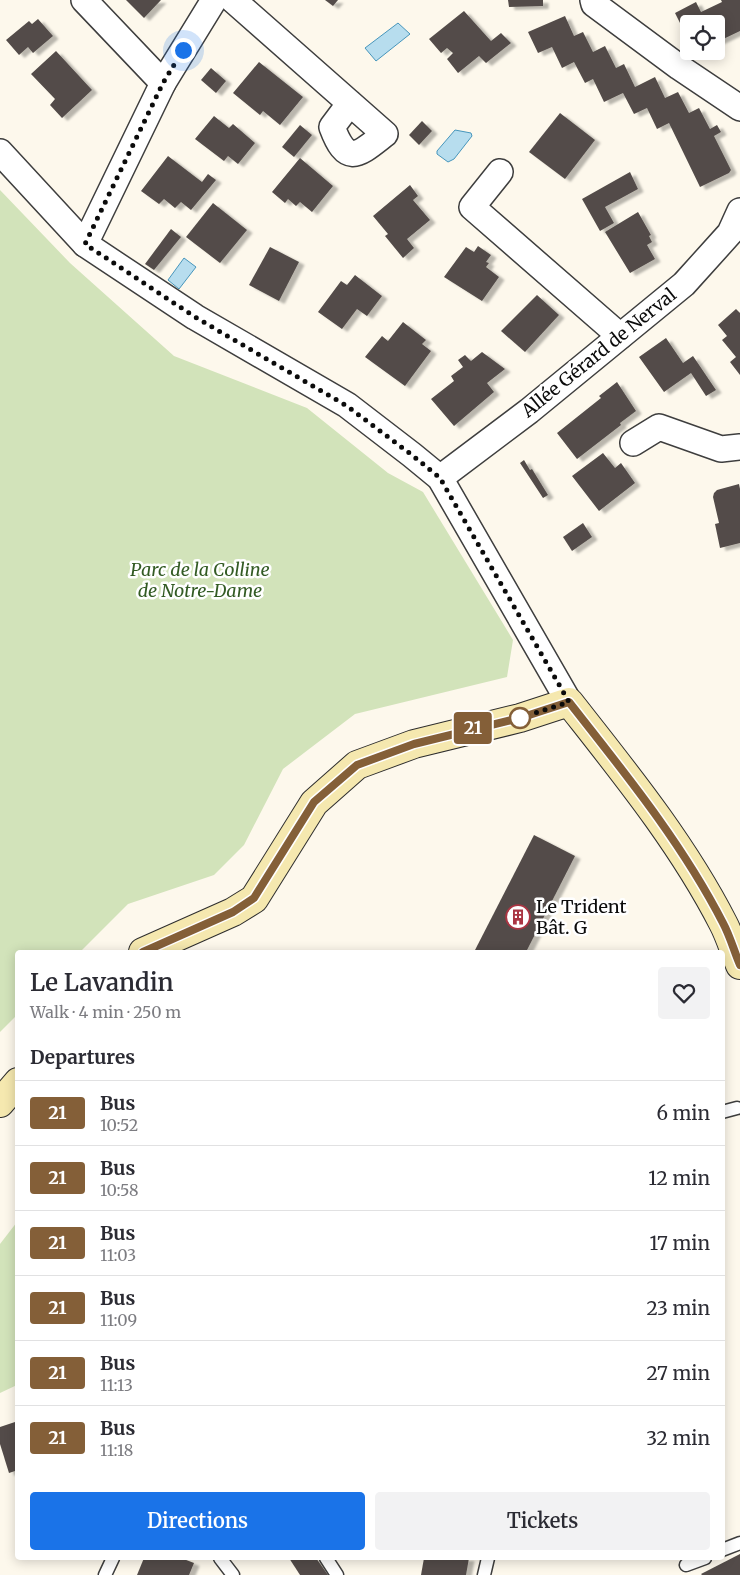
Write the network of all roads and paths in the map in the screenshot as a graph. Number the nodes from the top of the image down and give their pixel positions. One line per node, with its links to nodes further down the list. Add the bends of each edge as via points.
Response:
1 (84, 0): 5 (street)
2 (214, 0): 5 (street)
3 (232, 0): 6 (street)
4 (593, 0): 7 (street, via 620,25)
5 (163, 83): 12 (street)
6 (350, 103)
7 (740, 108)
8 (0, 152): 12 (street)
9 (500, 172): 13 (street, via 472,207)
10 (740, 210): 11 (street, Allée Gérard de Nerval)
11 (735, 238): 13 (street, Allée Gérard de Nerval)
12 (85, 244): 16 (street, via 195,317 347,406)
13 (620, 336): 16 (street, Allée Gérard de Nerval, via 529,411)
14 (633, 443): 15 (street, via 659,427 721,449)
15 (740, 448)
16 (440, 478): 17 (street)
17 (569, 702): 18 (street, via 625,773); 19 (street, via 520,718 414,744 357,765 314,802 254,898 233,912)
18 (732, 922): 20 (street)
19 (148, 950)
20 (740, 965)
21 (15, 1086): 22 (street)
22 (0, 1103)
23 (737, 1108): 24 (lane)
24 (725, 1111)
25 (740, 1543): 26 (lane)
26 (725, 1549)
27 (112, 1560): 33 (lane)
28 (222, 1560): 34 (lane)
29 (327, 1560): 35 (lane)
30 (488, 1560): 36 (lane)
31 (700, 1560): 32 (lane)
32 (686, 1565)
33 (105, 1575)
34 (233, 1575)
35 (337, 1575)
36 (484, 1575)

